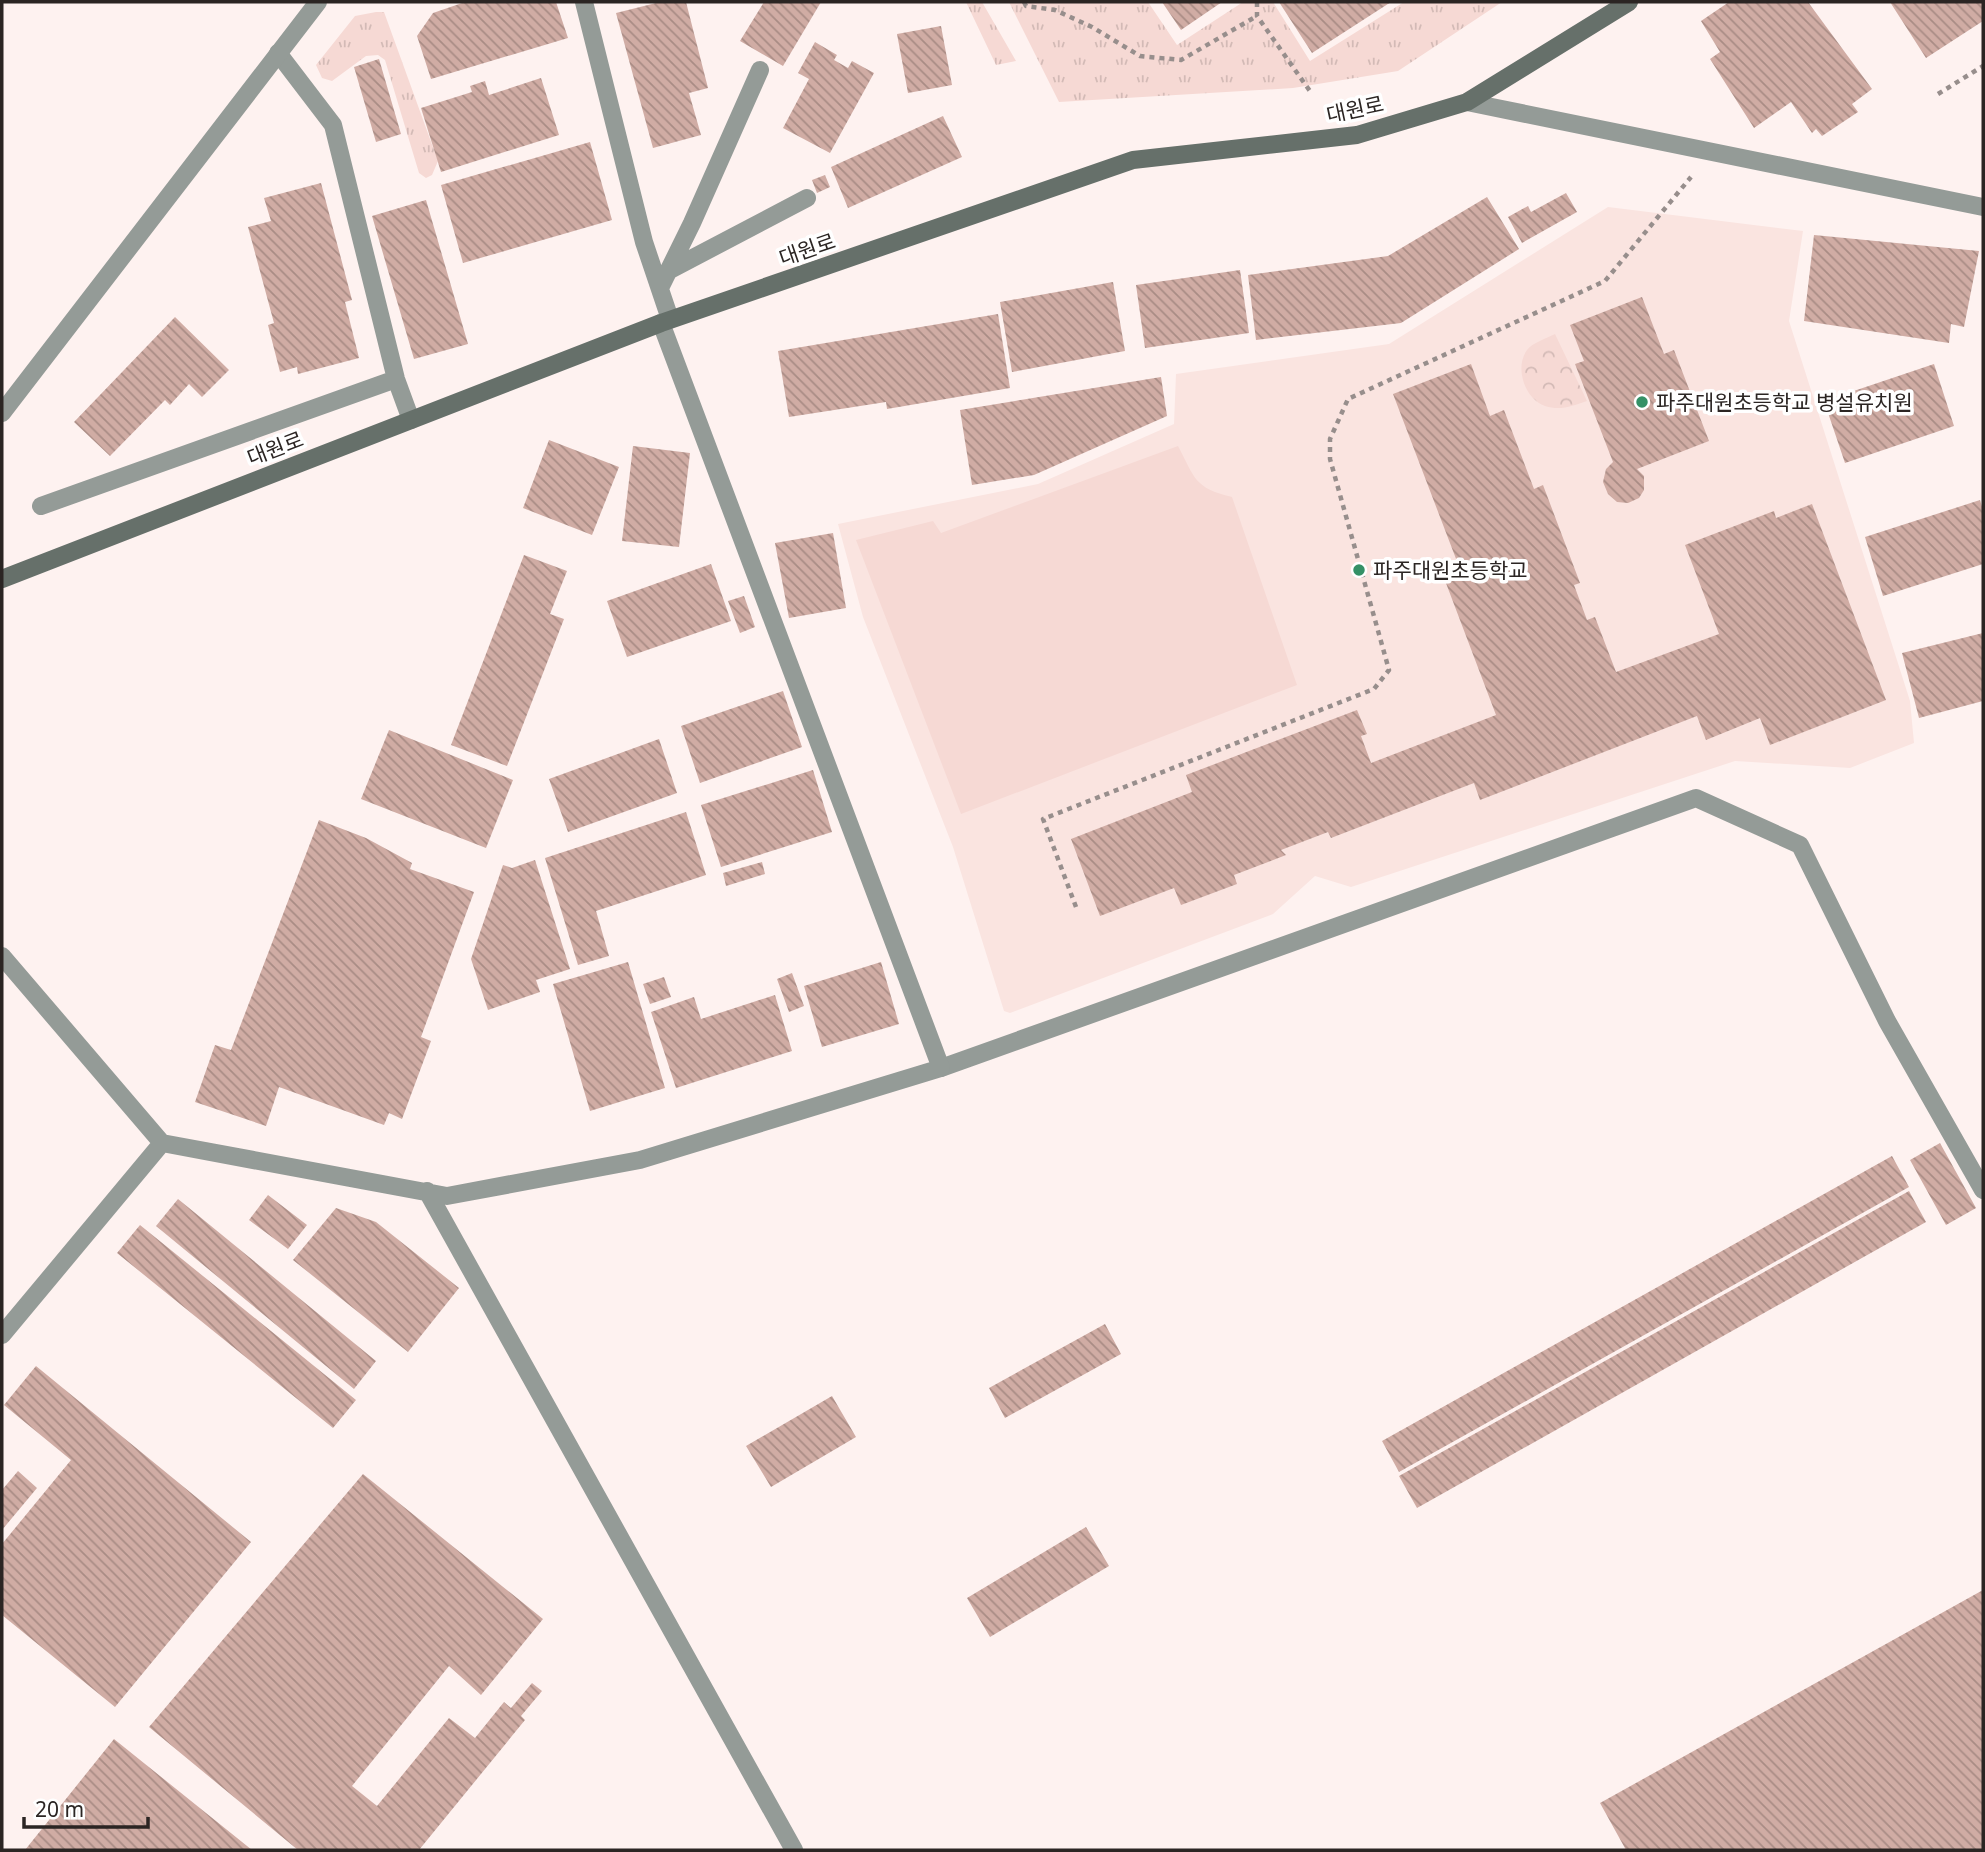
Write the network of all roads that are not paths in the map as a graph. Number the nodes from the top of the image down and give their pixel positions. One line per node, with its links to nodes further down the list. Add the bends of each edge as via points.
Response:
1 (318, 2): 4 (street)
2 (584, 2): 10 (street, via 644,242)
3 (1629, 2): 6 (main road, 대원로)
4 (278, 53): 12 (street, via 333,125); 13 (street)
5 (760, 71): 9 (street)
6 (1467, 102): 8 (street); 11 (main road, 대원로, via 1357,135 1133,160)
7 (807, 198): 9 (street)
8 (1983, 207)
9 (668, 271): 10 (street)
10 (660, 288): 11 (street)
11 (666, 321): 14 (main road, 대원로); 18 (street)
12 (396, 379): 14 (street); 15 (street)
13 (2, 413)
14 (411, 420): 16 (main road, 대원로)
15 (41, 506)
16 (2, 579)
17 (2, 956): 19 (street)
18 (941, 1068): 20 (street, via 1696,798 1800,845 1887,1021); 21 (street, via 640,1160 447,1196)
19 (162, 1143): 21 (street); 22 (street)
20 (1983, 1190)
21 (427, 1191): 23 (street)
22 (2, 1335)
23 (794, 1850)

